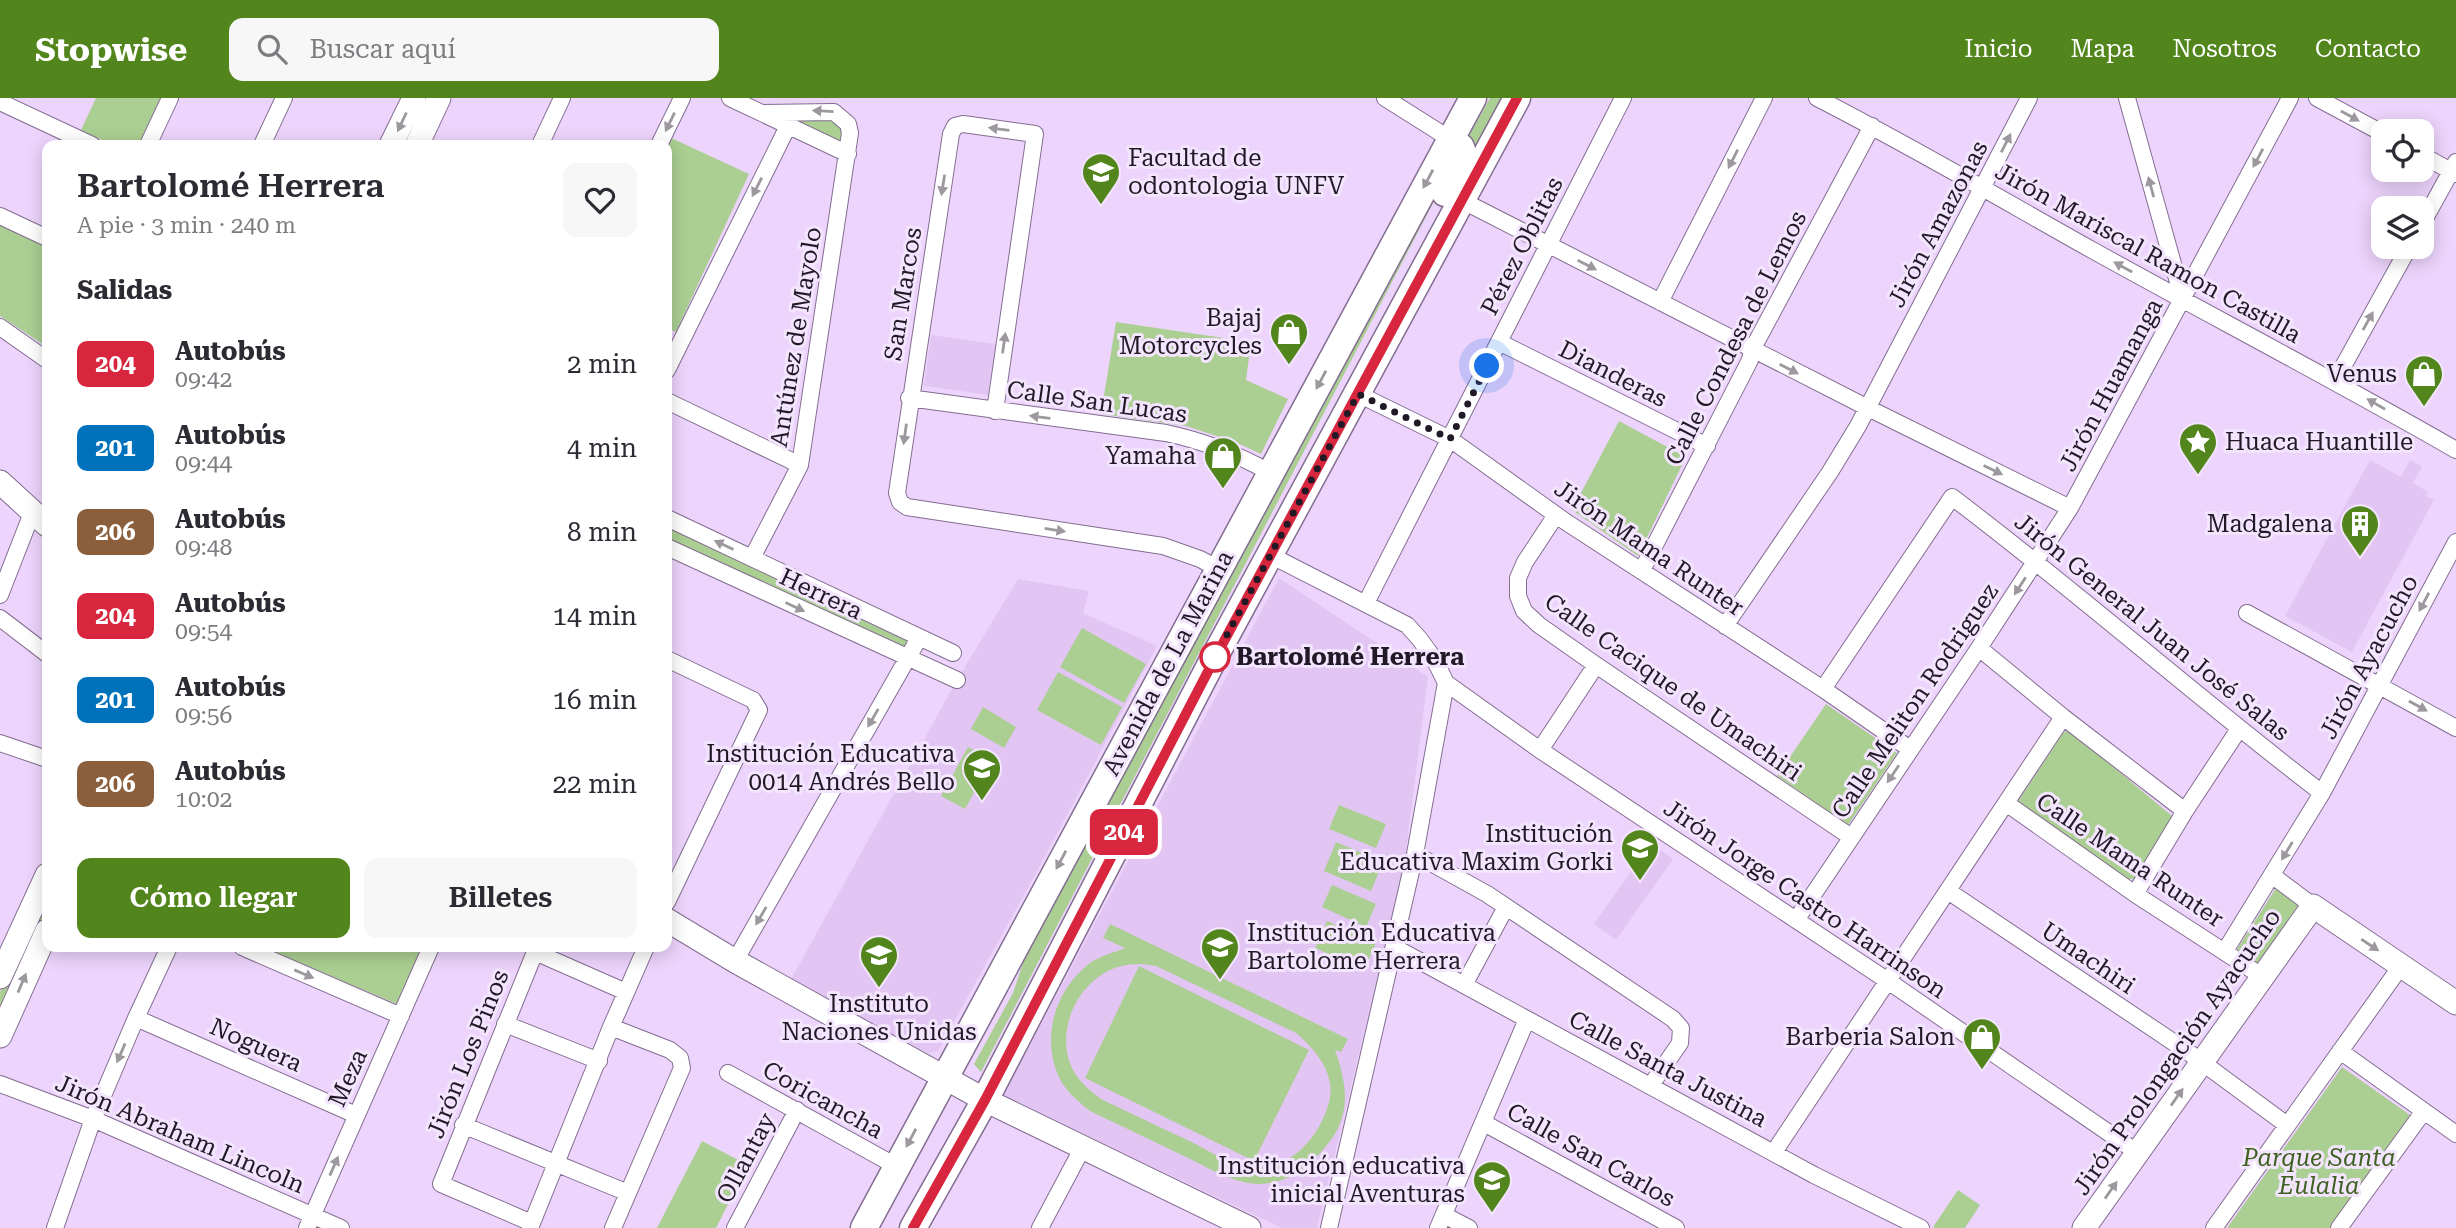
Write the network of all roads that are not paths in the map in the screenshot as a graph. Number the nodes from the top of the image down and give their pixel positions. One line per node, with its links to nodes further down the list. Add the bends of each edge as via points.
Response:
1 (170, 98): 25 (street)
2 (284, 98): 26 (street)
3 (414, 98): 27 (street, one-way to 27)
4 (439, 98): 28 (street)
5 (562, 98): 29 (street)
6 (682, 98): 30 (street, one-way to 30)
7 (730, 98): 19 (street, Antúnez de Mayolo)
8 (1385, 98): 23 (street)
9 (1473, 98): 23 (main road, Avenida de La Marina)
10 (1517, 98): 35 (main road, Avenida de La Marina)
11 (1623, 98): 39 (street, Pérez Oblitas)
12 (1764, 98): 42 (street, one-way to 42)
13 (1818, 98): 21 (street, Jirón Mariscal Ramon Castilla)
14 (2029, 98): 34 (street, Jirón Amazonas, one-way to 14)
15 (2127, 98): 41 (street, one-way to 15)
16 (2290, 98): 41 (street, Jirón Huamanga, one-way to 41)
17 (2317, 98): 22 (street, one-way to 22)
18 (0, 102): 24 (street)
19 (762, 113): 20 (street, Antúnez de Mayolo); 31 (street, Antúnez de Mayolo, one-way to 19, via 848,124 834,111)
20 (788, 126): 31 (street, Antúnez de Mayolo); 48 (street, one-way to 48)
21 (1872, 126): 34 (street, Jirón Mariscal Ramon Castilla); 46 (street, Calle Condesa de Lemos)
22 (2371, 127)
23 (1450, 139): 43 (main road, via 1461,147 1462,160 1403,271); 59 (main road, Avenida de La Marina, one-way to 59)
24 (81, 140)
25 (150, 140)
26 (264, 140)
27 (393, 140)
28 (419, 140)
29 (542, 140)
30 (661, 140)
31 (848, 154): 58 (street, Antúnez de Mayolo)
32 (2434, 160): 33 (street)
33 (2454, 169): 36 (street)
34 (1983, 188): 41 (street, Jirón Mariscal Ramon Castilla, one-way to 34); 53 (street, Jirón Amazonas)
35 (1461, 200): 39 (street); 43 (main road, Avenida de La Marina)
36 (2434, 203)
37 (0, 216): 38 (street)
38 (42, 236)
39 (1547, 244): 42 (street, one-way to 42); 45 (street, Pérez Oblitas)
40 (2402, 259): 49 (street, one-way to 40)
41 (2183, 300): 49 (street, Jirón Mariscal Ramon Castilla); 61 (street, Jirón Huamanga)
42 (1660, 302): 46 (street)
43 (1395, 324): 50 (main road, Avenida de La Marina)
44 (0, 327): 47 (street)
45 (1499, 342): 55 (street, Pérez Oblitas); 56 (street, Dianderas)
46 (1752, 350): 53 (street, one-way to 53); 56 (street, Calle Condesa de Lemos)
47 (42, 356)
48 (672, 360)
49 (2335, 381): 57 (street, Jirón Mariscal Ramon Castilla, one-way to 49)
50 (1358, 394): 55 (street, Jirón Mama Runter); 67 (main road, Avenida de La Marina)
51 (909, 398): 54 (street, Calle San Lucas); 54 (street, San Marcos, one-way to 51, via 1035,134 963,124 955,126 951,134); 70 (street, San Marcos, one-way to 70, via 897,493 907,507 1163,546)
52 (672, 403): 58 (street)
53 (1868, 408): 61 (street, one-way to 61); 76 (street, Jirón Amazonas)
54 (995, 411): 59 (street, Calle San Lucas, one-way to 54, via 1200,440)
55 (1450, 439): 62 (street, Jirón Mama Runter); 73 (street, Pérez Oblitas)
56 (1707, 446): 71 (street, Calle Condesa de Lemos)
57 (2456, 450)
58 (800, 465): 68 (street, Antúnez de Mayolo)
59 (1271, 472): 70 (main road, Avenida de La Marina)
60 (0, 482): 63 (street)
61 (2070, 508): 69 (street, Calle Meliton Rodriguez)
62 (1556, 514): 71 (street, Jirón Mama Runter); 83 (street, Calle Cacique de Umachiri, via 1525,562 1517,596 1539,625)
63 (40, 519): 72 (street)
64 (672, 520): 68 (street, Herrera, one-way to 64)
65 (2456, 542): 86 (street, Jirón Ayacucho, one-way to 86)
66 (672, 549): 81 (street, Herrera, one-way to 81)
67 (1270, 555): 73 (street); 139 (main road, Avenida de La Marina)
68 (752, 558): 77 (street, Herrera)
69 (2037, 561): 78 (street, Calle Meliton Rodriguez, one-way to 78); 87 (street, Jirón General Juan José Salas, via 1952,497); 90 (street, Jirón General Juan José Salas)
70 (1219, 569): 136 (main road, Avenida de La Marina, one-way to 136)
71 (1642, 570): 76 (street, Jirón Mama Runter)
72 (0, 595)
73 (1366, 603): 85 (street, via 1407,625 1424,641)
74 (2247, 613): 86 (street)
75 (0, 618): 79 (street)
76 (1725, 626): 87 (street, Jirón Mama Runter)
77 (919, 638): 80 (street, Herrera); 81 (street)
78 (1979, 648): 88 (street); 92 (street, Calle Meliton Rodriguez)
79 (42, 650)
80 (953, 653)
81 (907, 659): 84 (street, Herrera); 118 (street, one-way to 118)
82 (672, 662): 103 (street, via 753,700 759,710)
83 (1596, 665): 93 (street); 98 (street, Calle Cacique de Umachiri)
84 (957, 680)
85 (1446, 683): 93 (street, Jirón Jorge Castro Harrinson); 99 (street)
86 (2379, 685): 89 (street, one-way to 89); 95 (street, Jirón Ayacucho)
87 (1823, 689): 92 (street, Jirón Mama Runter)
88 (2063, 717): 96 (street); 97 (street)
89 (2456, 728)
90 (2239, 729): 95 (street, Jirón General Juan José Salas); 97 (street)
91 (0, 743): 94 (street)
92 (1910, 749): 98 (street, Calle Meliton Rodriguez, one-way to 98)
93 (1540, 750): 107 (street, Jirón Jorge Castro Harrinson)
94 (42, 757)
95 (2322, 793): 100 (street, Jirón Ayacucho, one-way to 100)
96 (2006, 803): 102 (street); 104 (street, Calle Mama Runter)
97 (2185, 811): 104 (street)
98 (1851, 836): 107 (street, Calle Meliton Rodriguez)
99 (1415, 854): 106 (street); 110 (street)
100 (2273, 876): 105 (street); 111 (street, Jirón Ayacucho)
101 (42, 887): 120 (street)
102 (1948, 891): 122 (street); 134 (street, Umachiri)
103 (672, 892)
104 (2135, 894): 111 (street, Calle Mama Runter)
105 (2313, 906): 119 (street, one-way to 119); 121 (street, Jirón Prolongación Ayacucho)
106 (1506, 907): 123 (street); 138 (street, via 1681,1027 1680,1043)
107 (1796, 919): 122 (street, Jirón Jorge Castro Harrinson)
108 (672, 923): 118 (street)
109 (42, 942): 131 (street, one-way to 109)
110 (1394, 947): 123 (street, Calle Santa Justina); 165 (street)
111 (2225, 951): 121 (street, Calle Mama Runter)
112 (167, 952): 127 (street)
113 (254, 952): 126 (street, one-way to 126)
114 (429, 952): 126 (street, Meza)
115 (535, 952): 129 (street, Jirón Los Pinos)
116 (542, 952): 124 (street)
117 (644, 952): 124 (street)
118 (735, 961): 136 (street)
119 (2400, 966): 125 (street); 132 (street)
120 (0, 977)
121 (2263, 977): 134 (street, Jirón Prolongación Ayacucho)
122 (1888, 981): 149 (street); 150 (street, Jirón Jorge Castro Harrinson)
123 (1464, 985): 128 (street, Calle Santa Justina)
124 (626, 992): 130 (street)
125 (2456, 1003)
126 (401, 1016): 142 (street, Meza)
127 (136, 1018): 142 (street, Noguera); 143 (street, one-way to 143)
128 (1527, 1019): 138 (street, Calle Santa Justina); 144 (street)
129 (505, 1024): 133 (street); 145 (street, Jirón Los Pinos)
130 (611, 1027): 133 (street); 153 (street, via 670,1050 680,1058 682,1068)
131 (0, 1036)
132 (2340, 1051): 141 (street); 146 (street)
133 (599, 1061): 151 (street)
134 (2202, 1062): 146 (street, Umachiri); 150 (street, Jirón Prolongación Ayacucho, one-way to 134)
135 (728, 1073): 140 (street, Coricancha)
136 (943, 1078): 139 (street); 152 (main road, Avenida de La Marina, one-way to 152)
137 (0, 1084): 143 (street, Jirón Abraham Lincoln)
138 (1651, 1085): 149 (street, Calle Santa Justina)
139 (985, 1100): 148 (street); 163 (main road, Avenida de La Marina)
140 (797, 1110): 152 (street, Coricancha); 161 (street, Ollantay)
141 (2424, 1111): 147 (street); 171 (street)
142 (356, 1115): 155 (street, Meza, one-way to 142)
143 (93, 1119): 155 (street, Jirón Abraham Lincoln); 157 (street)
144 (1484, 1122): 154 (street); 167 (street, Calle San Carlos)
145 (463, 1125): 151 (street); 158 (street, Jirón Los Pinos, via 441,1184)
146 (2287, 1125): 170 (street)
147 (2456, 1134)
148 (1083, 1147): 156 (street); 164 (street)
149 (1774, 1152): 168 (street, Calle Santa Justina)
150 (2138, 1153): 169 (street, Jirón Prolongación Ayacucho, one-way to 150)
151 (556, 1163): 153 (street); 158 (street)
152 (896, 1166): 162 (main road, Avenida de La Marina)
153 (628, 1193): 160 (street)
154 (1441, 1221): 166 (street)
155 (310, 1222): 159 (street, Jirón Abraham Lincoln)
156 (1236, 1225)
157 (62, 1226)
158 (531, 1226)
159 (341, 1228)
160 (613, 1228)
161 (736, 1228)
162 (864, 1228)
163 (913, 1228)
164 (1040, 1228)
165 (1329, 1228)
166 (1469, 1228)
167 (1676, 1228)
168 (1921, 1228)
169 (2084, 1228)
170 (2214, 1228)
171 (2339, 1228)

